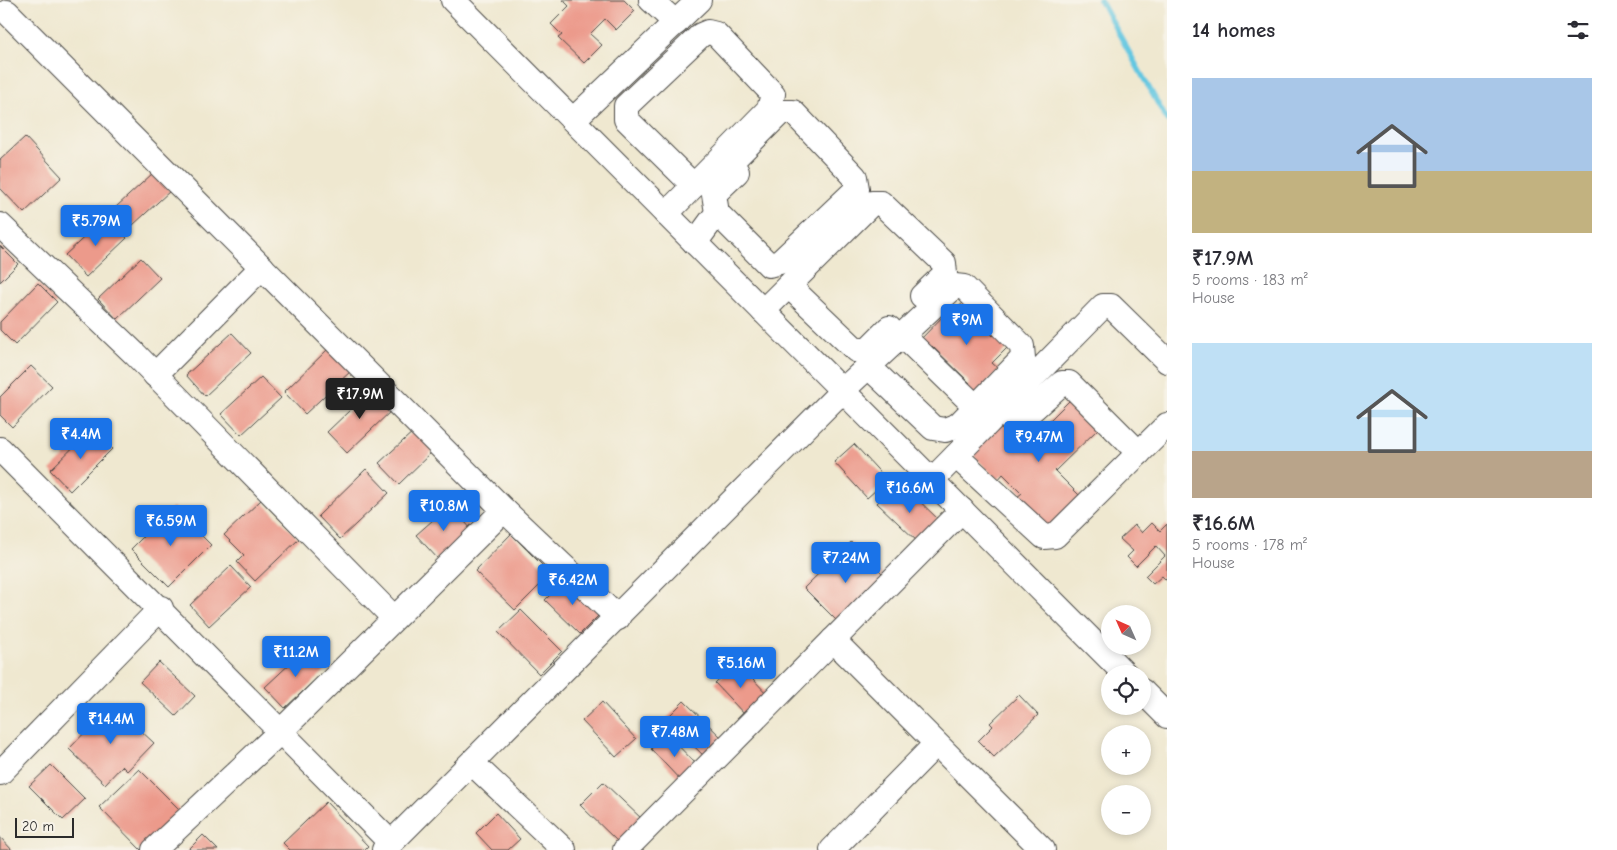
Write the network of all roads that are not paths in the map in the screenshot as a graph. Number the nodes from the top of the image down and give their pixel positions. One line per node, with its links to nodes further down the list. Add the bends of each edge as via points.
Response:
1 (453, 0): 6 (street)
2 (651, 0): 5 (street)
3 (699, 0): 5 (street)
4 (9, 10): 12 (street)
5 (676, 22): 6 (street)
6 (573, 120): 9 (street)
7 (694, 186): 7 (street, via 769,109 773,94 716,34 708,32 626,106 625,112 626,119); 9 (street)
8 (717, 213): 8 (street, via 714,194 737,172 734,159 781,112 793,112 854,177 857,189 780,262 769,265); 11 (street)
9 (666, 214): 11 (street)
10 (0, 225): 18 (street)
11 (695, 243): 14 (street)
12 (262, 267): 18 (street); 27 (street)
13 (789, 286): 13 (street, via 872,203 881,203 944,263 945,274 869,348 856,350); 14 (street)
14 (763, 311): 19 (street)
15 (903, 336): 17 (street); 20 (street); 20 (street, via 955,286 964,288 1022,346 1023,358)
16 (1167, 361): 21 (street, via 1112,306 1104,306)
17 (869, 367): 19 (street); 20 (street, via 933,428 944,430 958,426)
18 (155, 375): 30 (street)
19 (842, 392): 26 (street); 31 (street)
20 (976, 407)
21 (1002, 410): 24 (street, via 1009,418 1023,418 1062,383 1069,383); 25 (street)
22 (1167, 425): 24 (street)
23 (1, 451): 29 (street)
24 (1139, 453): 25 (street, via 1055,536 1044,537)
25 (956, 456): 26 (street)
26 (932, 480): 28 (street)
27 (504, 510): 30 (street); 31 (street)
28 (962, 510): 32 (street); 33 (street)
29 (160, 608): 36 (street); 39 (street)
30 (394, 618): 36 (street)
31 (618, 618): 38 (street)
32 (833, 640): 37 (street); 43 (street)
33 (1116, 665)
34 (1151, 700): 35 (street)
35 (1167, 716)
36 (280, 731): 40 (street); 41 (street)
37 (936, 744): 44 (street); 45 (street)
38 (472, 763): 40 (street); 42 (street)
39 (0, 773)
40 (388, 846)
41 (154, 850)
42 (564, 850)
43 (625, 850)
44 (832, 850)
45 (1044, 850)

